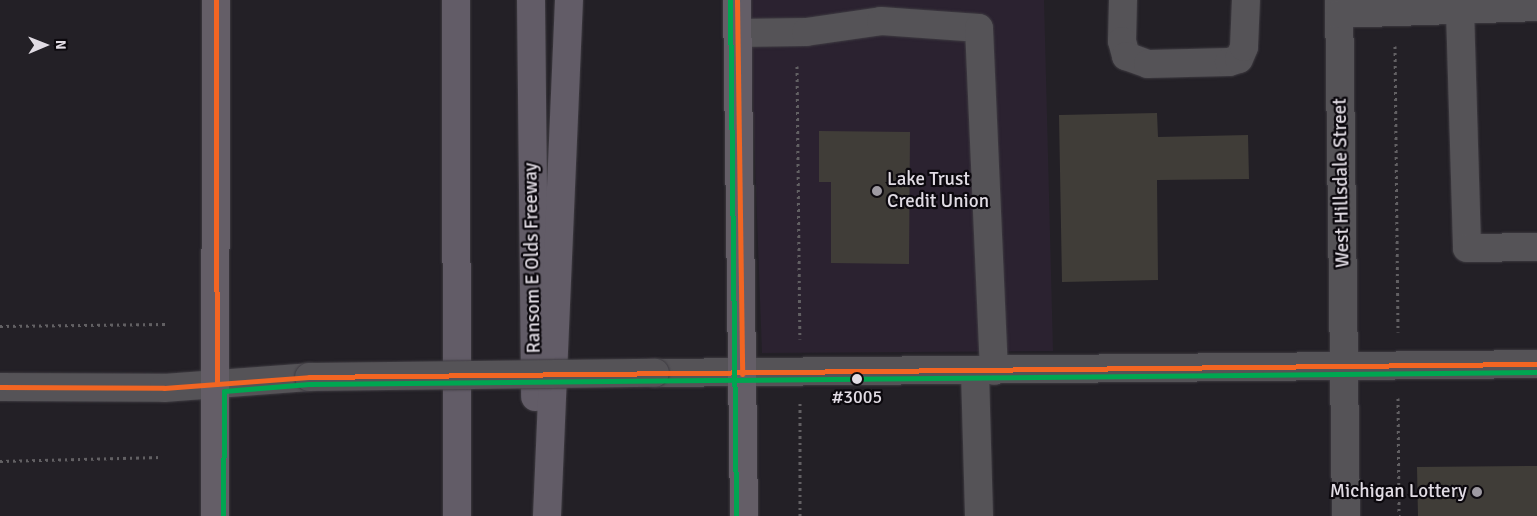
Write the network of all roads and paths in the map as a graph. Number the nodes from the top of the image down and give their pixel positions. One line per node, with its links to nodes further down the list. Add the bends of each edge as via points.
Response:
1 (216, 0): 25 (main road)
2 (442, 0): 15 (highway)
3 (456, 0): 15 (highway)
4 (531, 0): 31 (highway, Ransom E Olds Freeway)
5 (570, 0): 32 (highway)
6 (737, 0): 14 (main road)
7 (1123, 0): 8 (street, via 1122,41 1126,56 1148,64 1239,59 1244,47)
8 (1246, 0)
9 (1339, 7): 12 (street); 20 (street, West Hillsdale Street)
10 (1537, 7): 11 (street)
11 (1460, 10): 12 (street); 16 (street, via 1467,248)
12 (1395, 12): 21 (path)
13 (797, 32): 14 (street); 22 (street, via 881,21 979,28); 24 (path)
14 (737, 33): 23 (main road)
15 (457, 158): 30 (highway)
16 (1537, 247)
17 (166, 324): 18 (path)
18 (0, 326)
19 (1537, 364): 21 (street)
20 (1344, 365): 21 (street); 22 (street); 36 (street, West Hillsdale Street)
21 (1398, 365): 37 (path)
22 (984, 372): 24 (street); 35 (street)
23 (742, 374): 24 (street); 25 (street, bridge, via 309,377); 33 (main road)
24 (800, 374): 34 (path)
25 (217, 384): 26 (street, via 164,388); 29 (main road)
26 (0, 387)
27 (162, 457): 28 (path)
28 (0, 461)
29 (215, 516)
30 (457, 516)
31 (536, 516)
32 (547, 516)
33 (744, 516)
34 (800, 516)
35 (979, 516)
36 (1346, 516)
37 (1399, 516)

